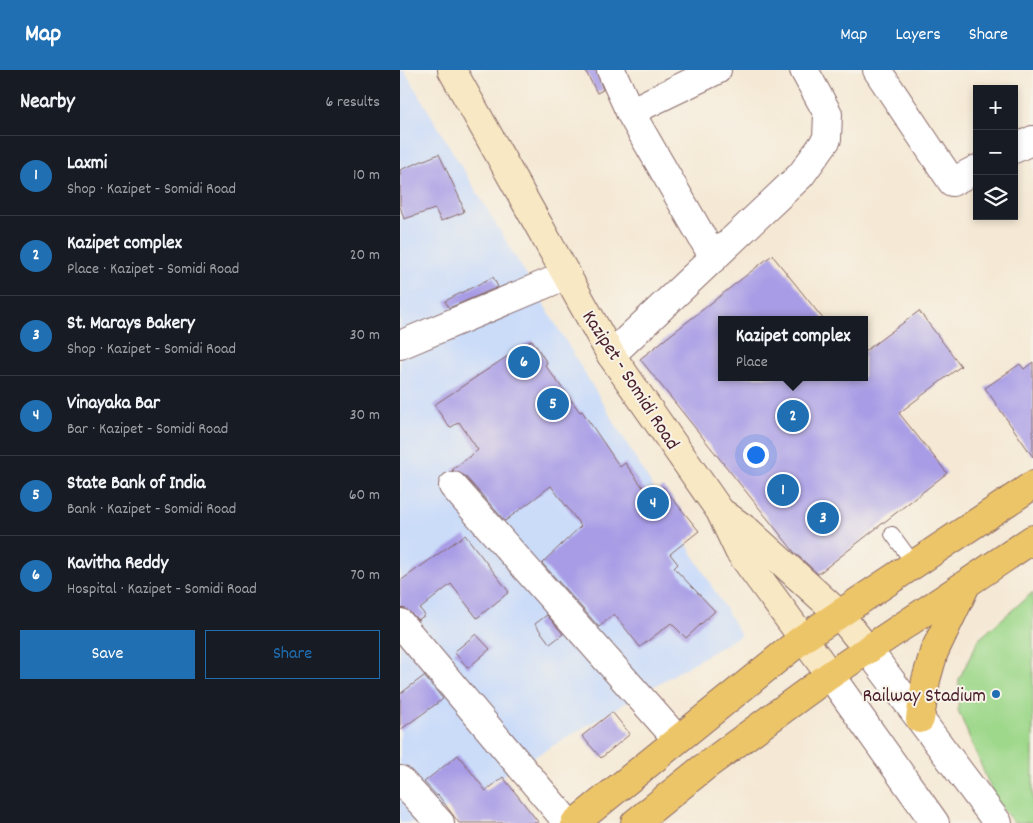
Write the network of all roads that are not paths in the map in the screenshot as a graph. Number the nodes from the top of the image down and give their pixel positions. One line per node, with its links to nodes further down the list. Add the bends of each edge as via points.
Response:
1 (452, 70): 11 (street, Kazipet - Somidi Road)
2 (611, 70): 6 (street)
3 (717, 70): 6 (street)
4 (804, 70): 10 (street, via 828,114 828,139 801,175)
5 (877, 70): 9 (street, via 952,182)
6 (630, 112): 10 (street)
7 (1033, 140): 8 (street)
8 (1018, 148)
9 (973, 171)
10 (714, 258): 13 (street)
11 (567, 275): 12 (street); 13 (street, Kazipet - Somidi Road)
12 (400, 345)
13 (612, 355): 16 (street, Kazipet - Somidi Road)
14 (1033, 485): 19 (main road)
15 (453, 486): 27 (street)
16 (720, 511): 21 (street, via 749,532); 23 (street, Kazipet - Somidi Road, via 739,551)
17 (892, 534): 19 (lane)
18 (1033, 539): 20 (main road)
19 (914, 564): 21 (main road)
20 (966, 584): 24 (main road); 26 (main road, via 934,652)
21 (838, 614): 23 (main road); 24 (street)
22 (400, 624): 30 (street)
23 (802, 638): 25 (street, Kazipet - Somidi Road); 27 (main road)
24 (868, 650): 25 (main road); 26 (street)
25 (830, 675): 32 (main road, via 703,768); 33 (street)
26 (920, 719): 34 (street)
27 (677, 739): 31 (main road)
28 (400, 780): 29 (street)
29 (440, 823)
30 (568, 823)
31 (575, 823)
32 (635, 823)
33 (935, 823)
34 (998, 823)

